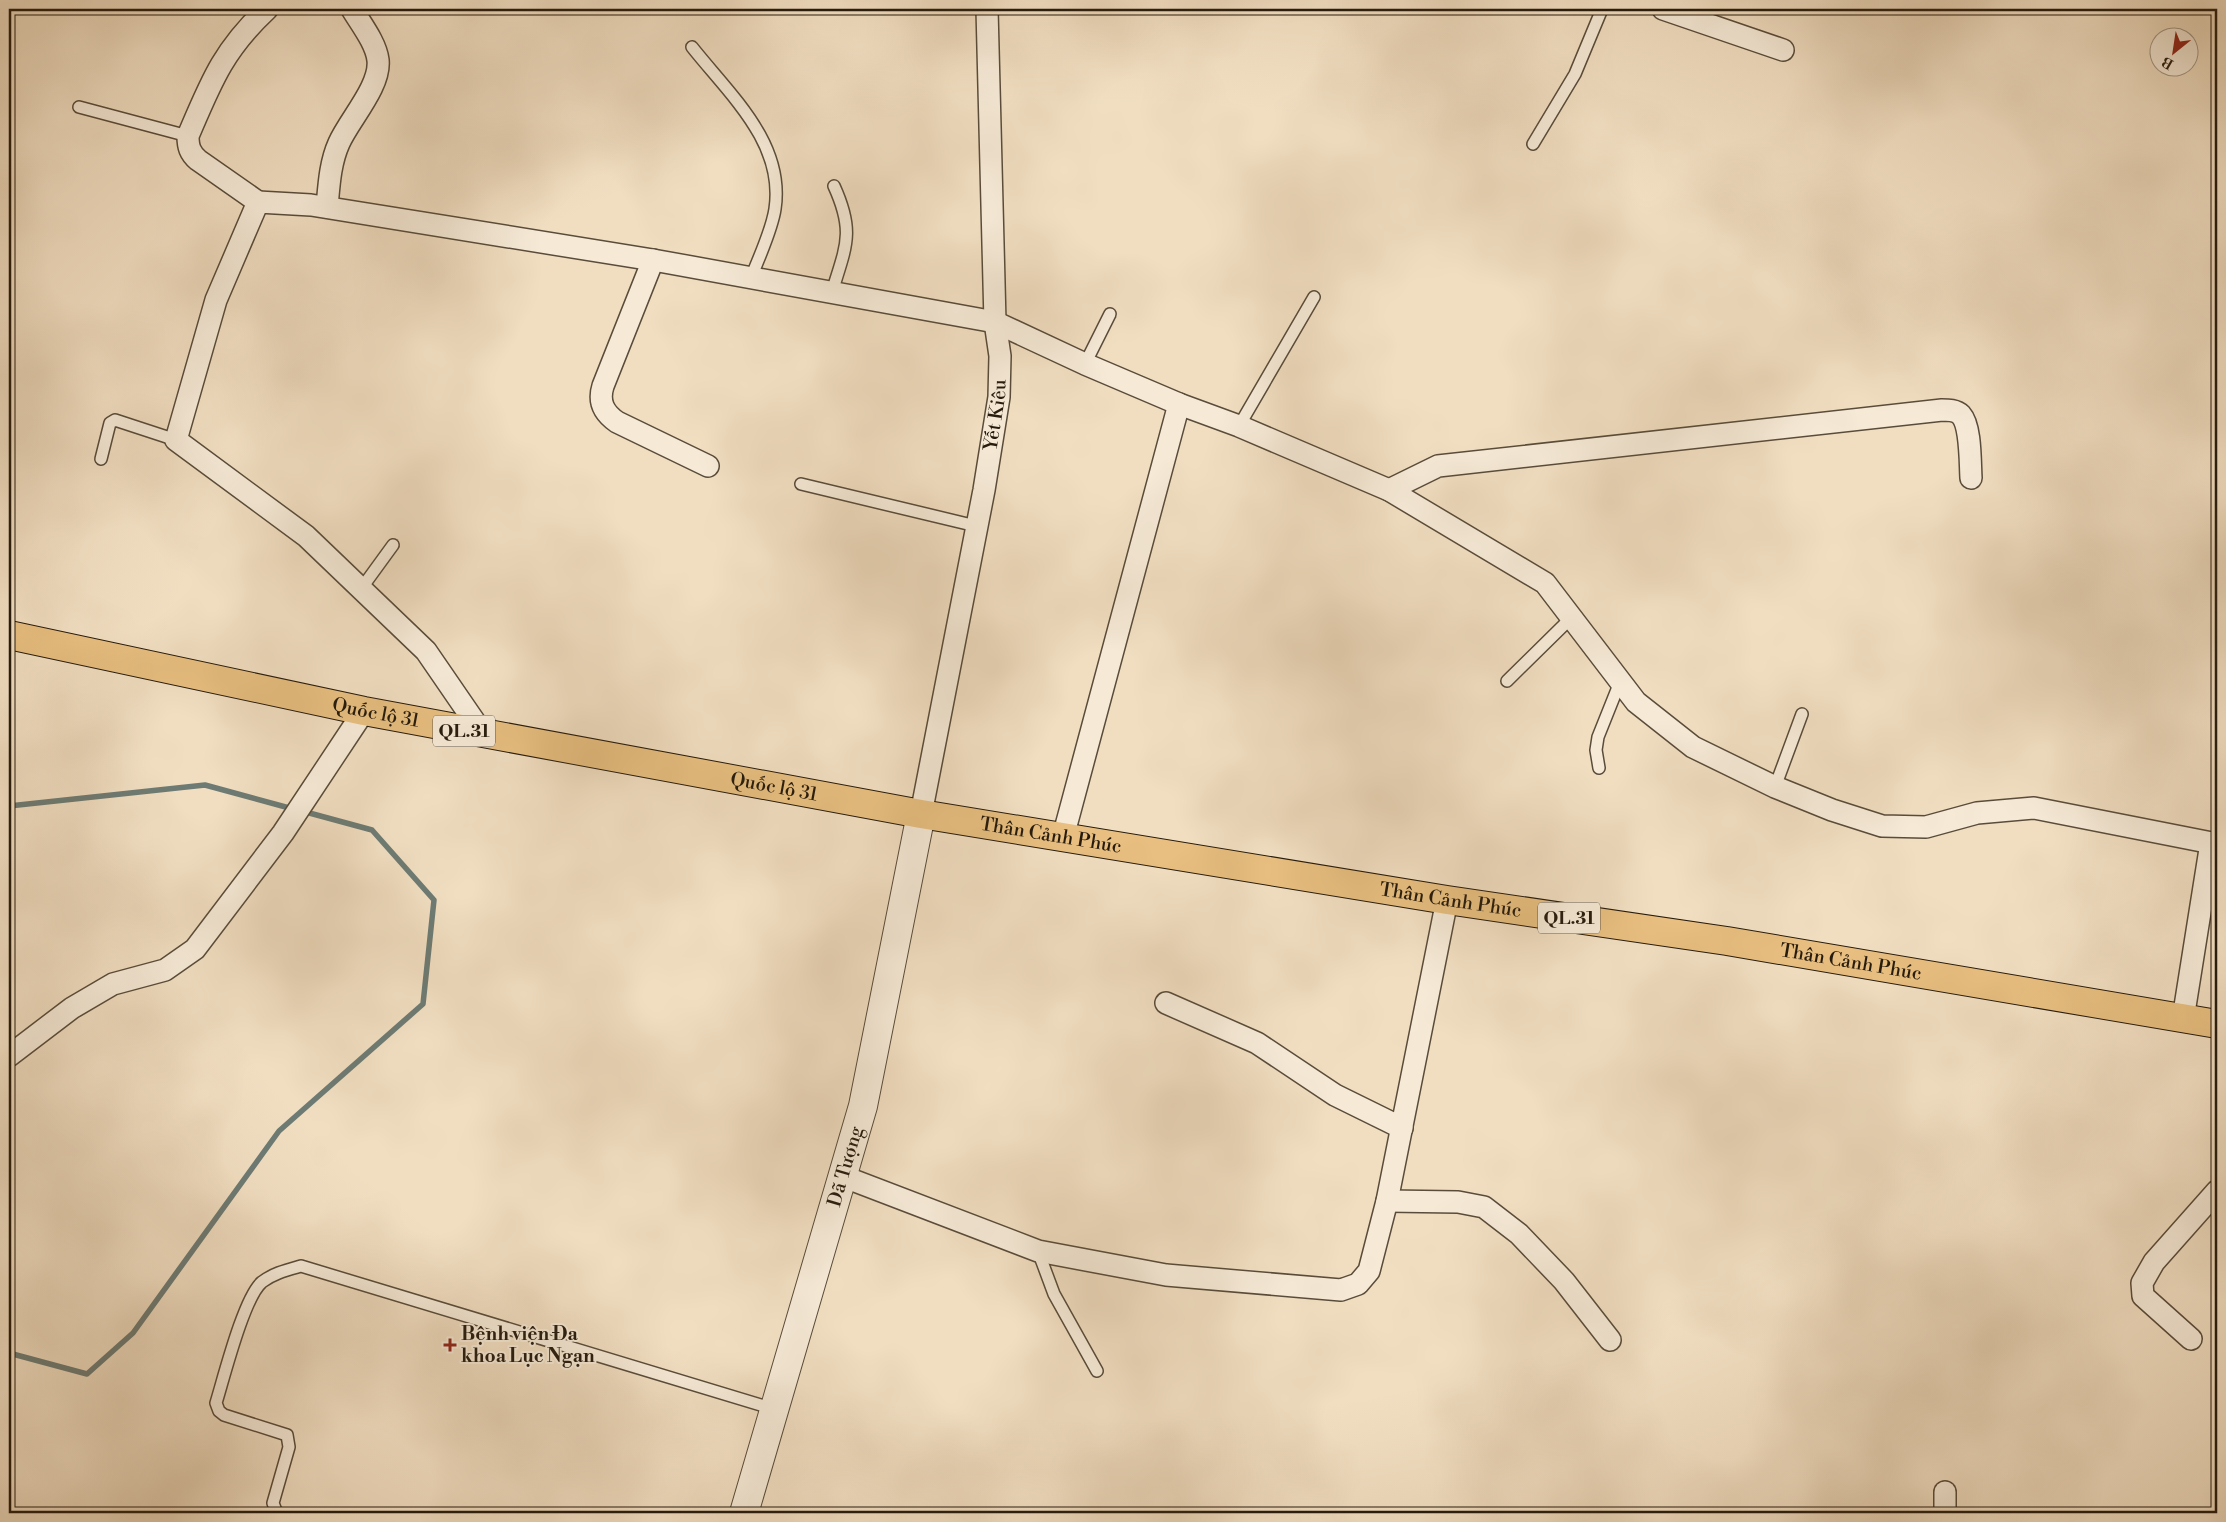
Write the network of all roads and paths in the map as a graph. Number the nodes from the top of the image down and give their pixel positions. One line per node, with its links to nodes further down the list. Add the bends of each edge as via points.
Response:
1 (267, 9): 9 (street, via 225,56)
2 (352, 9): 13 (street, via 376,51 378,68 338,145 330,170)
3 (987, 9): 19 (street, Yết Kiêu)
4 (1602, 9): 10 (lane, via 1575,74)
5 (1663, 9): 7 (street)
6 (692, 47): 15 (lane, via 757,128 775,167 775,211)
7 (1783, 50)
8 (79, 107): 9 (lane)
9 (188, 136): 12 (street, via 189,148 198,160)
10 (1533, 144)
11 (834, 186): 16 (lane, via 843,206 848,234)
12 (258, 202): 13 (street); 23 (street, via 216,300)
13 (327, 207): 14 (street)
14 (653, 260): 15 (street); 25 (street, via 603,386 601,402 609,417 617,422)
15 (751, 278): 16 (street)
16 (832, 292): 19 (street)
17 (1314, 297): 22 (lane)
18 (1110, 314): 20 (lane)
19 (995, 322): 20 (street); 29 (street, Yết Kiêu, via 1000,356 999,397)
20 (1085, 364): 21 (street)
21 (1180, 404): 22 (street); 42 (street)
22 (1239, 426): 28 (street)
23 (176, 440): 24 (lane, via 115,420 110,423); 31 (street, via 306,536)
24 (102, 459)
25 (708, 466)
26 (1971, 478): 28 (street, via 1966,424 1960,414 1942,410 1438,466)
27 (802, 484): 29 (lane)
28 (1389, 490): 32 (street, via 1545,583)
29 (976, 526): 41 (street, Yết Kiêu)
30 (393, 545): 31 (lane)
31 (361, 589): 38 (street, via 426,651)
32 (1571, 618): 34 (lane); 35 (street)
33 (9, 635): 36 (highway, Quốc lộ 31 / QL.31)
34 (1507, 681)
35 (1620, 682): 39 (lane, via 1598,737); 40 (street, via 1636,702 1693,747)
36 (364, 711): 38 (highway, Quốc lộ 31 / QL.31); 48 (street, via 283,833 196,948 165,970 113,984 72,1008)
37 (1802, 714): 40 (lane)
38 (483, 734): 41 (highway, Quốc lộ 31 / QL.31)
39 (1599, 768)
40 (1775, 787): 43 (street, via 1882,826 1926,827 1977,813 2034,808)
41 (921, 814): 42 (highway, Thân Cảnh Phúc / QL.31); 50 (street, Dã Tượng, via 863,1106)
42 (1063, 837): 44 (highway, Thân Cảnh Phúc / QL.31)
43 (2214, 843): 46 (street)
44 (1447, 900): 46 (highway, Thân Cảnh Phúc / QL.31, via 1727,941); 49 (street)
45 (1166, 1003): 49 (street, via 1257,1044 1334,1095)
46 (2183, 1019): 47 (highway, Thân Cảnh Phúc / QL.31)
47 (2217, 1024)
48 (9, 1056)
49 (1402, 1128): 52 (street)
50 (842, 1176): 53 (street); 57 (street, Dã Tượng)
51 (2217, 1191): 54 (street, via 2154,1262 2142,1283 2142,1296)
52 (1387, 1201): 53 (street, via 1369,1271 1358,1284 1341,1290 1166,1275); 55 (street, via 1458,1202 1484,1207 1519,1234 1564,1281)
53 (1038, 1251): 56 (lane, via 1054,1294)
54 (2192, 1339)
55 (1610, 1340)
56 (1097, 1371)
57 (774, 1409): 59 (lane, via 301,1266 278,1272 261,1283 250,1299 216,1403 224,1416 287,1435 290,1448 273,1504); 60 (street, Dã Tượng)
58 (1945, 1492): 61 (street)
59 (279, 1513)
60 (744, 1513)
61 (1945, 1513)

